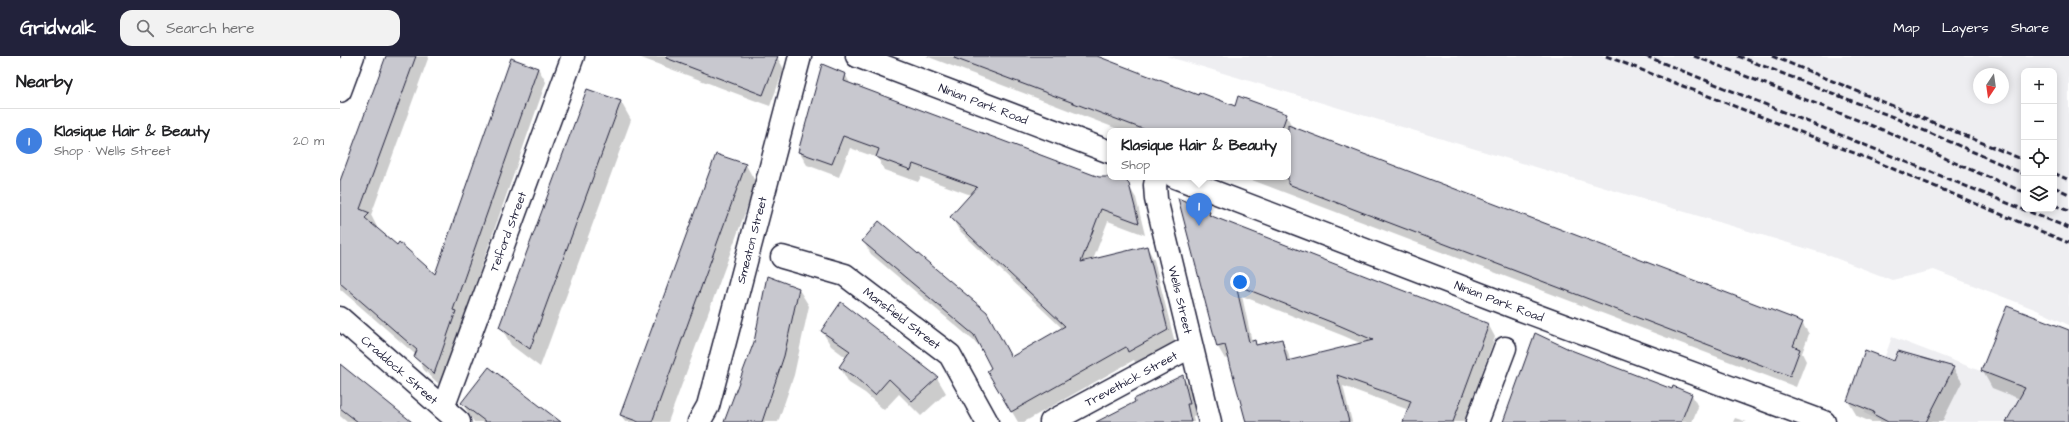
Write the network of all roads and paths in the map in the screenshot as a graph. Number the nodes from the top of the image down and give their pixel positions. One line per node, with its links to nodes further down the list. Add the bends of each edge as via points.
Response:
1 (353, 56): 5 (street)
2 (573, 56): 13 (street, Telford Street)
3 (800, 56): 14 (street, Smeaton Street, via 708,406)
4 (857, 56): 6 (street, Ninian Park Road)
5 (340, 91)
6 (1107, 151)
7 (1156, 180): 11 (street, Wells Street, via 1156,199)
8 (1183, 180): 19 (street, Ninian Park Road, via 1534,315)
9 (782, 257): 15 (street, Mansfield Street, via 845,275 950,354)
10 (340, 318): 13 (street, Craddock Street)
11 (1190, 347): 16 (street, Trevethick Street); 17 (street, Wells Street)
12 (1505, 348): 18 (street)
13 (451, 415)
14 (699, 422)
15 (987, 422)
16 (1051, 422)
17 (1210, 422)
18 (1477, 422)
19 (1824, 422)

